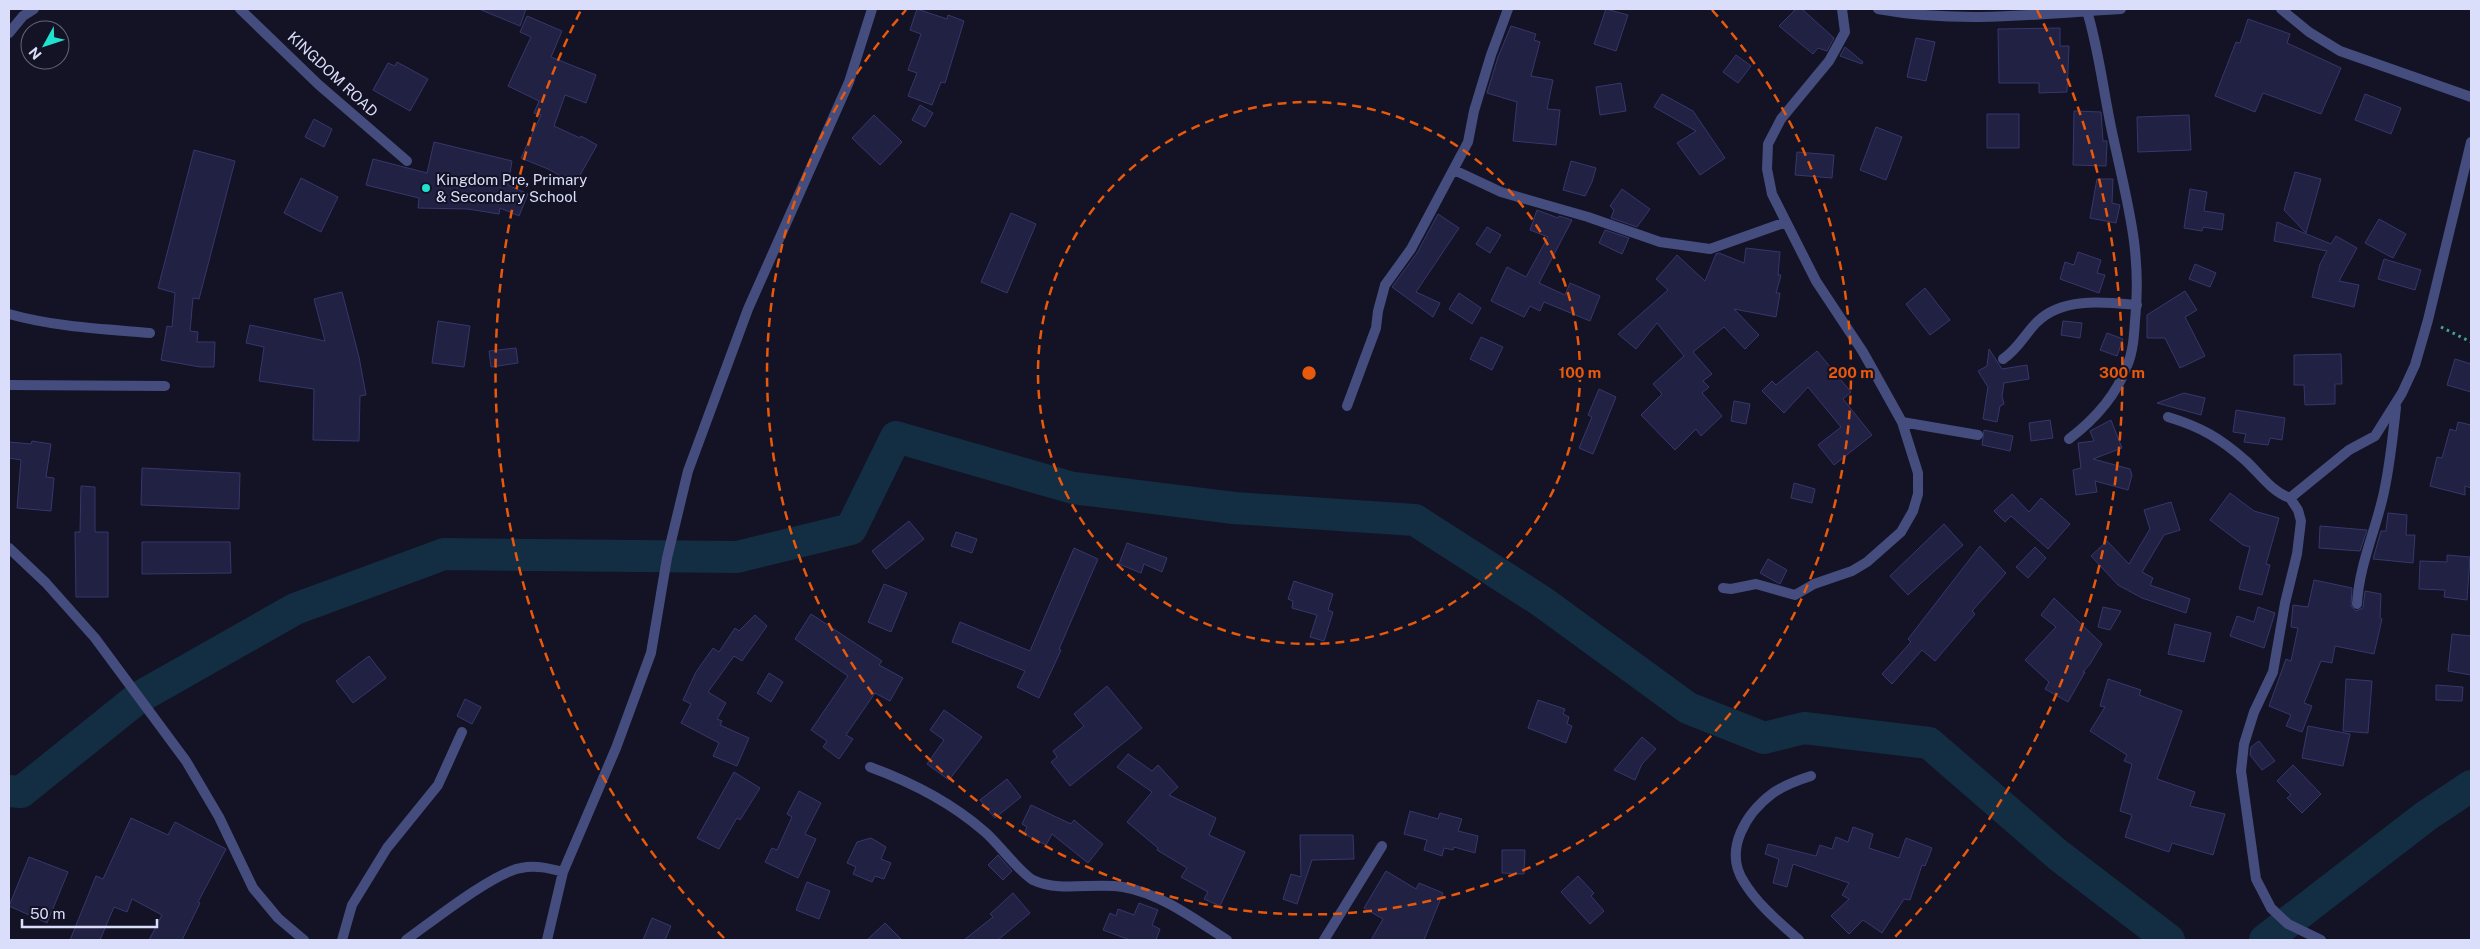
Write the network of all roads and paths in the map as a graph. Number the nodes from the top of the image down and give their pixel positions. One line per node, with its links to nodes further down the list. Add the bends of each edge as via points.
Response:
1 (34, 9): 10 (street, via 23,16)
2 (240, 9): 13 (street, KINGDOM ROAD, via 319,85)
3 (872, 9): 38 (street, via 849,82 748,309 688,471 667,558 651,653 616,748)
4 (1508, 9): 14 (street, via 1474,111 1468,142)
5 (1842, 9): 15 (street, via 1845,32 1824,67 1781,119 1768,144 1767,169 1772,194)
6 (1878, 9): 9 (street, via 1910,15 1961,18)
7 (2121, 9): 9 (street)
8 (2281, 9): 11 (street, via 2340,51)
9 (2086, 11): 16 (street, via 2095,39 2132,224 2138,265)
10 (9, 33)
11 (2471, 97)
12 (2471, 142): 18 (street)
13 (407, 161)
14 (1454, 170): 15 (street, via 1500,192 1660,242 1710,249); 25 (street, via 1411,249 1385,285 1376,328)
15 (1786, 222): 27 (street, via 1816,281 1863,352)
16 (2137, 305): 21 (street, via 2105,303 2057,308 2048,312 2019,346); 29 (street, via 2128,366 2105,405)
17 (9, 314): 19 (street, via 86,327)
18 (2428, 320): 20 (path); 24 (street, via 2415,365)
19 (150, 333)
20 (2471, 342)
21 (2003, 359)
22 (9, 385): 23 (street)
23 (165, 386)
24 (2396, 404): 30 (street, via 2375,436 2349,450); 33 (street, via 2384,492 2361,569)
25 (1347, 406)
26 (2168, 417): 30 (street, via 2207,430 2279,494)
27 (1902, 422): 28 (street); 32 (street, via 1918,473 1918,494 1913,511 1900,532 1884,547 1867,562 1795,595 1756,584)
28 (1978, 435)
29 (2069, 439)
30 (2290, 498): 46 (street, via 2301,522 2297,554 2273,672 2254,712 2244,744 2241,771 2256,879 2271,908 2288,924)
31 (9, 548): 39 (street, via 46,583 95,638 186,761 219,817 253,888 278,918)
32 (1722, 588)
33 (2357, 604)
34 (462, 732): 40 (street, via 438,785 387,848 352,905)
35 (870, 768): 43 (street, via 923,790 952,807 984,831 1032,879 1047,885 1123,887 1152,895)
36 (1811, 776): 45 (street, via 1772,794 1759,807 1737,840 1735,859 1742,880 1761,905)
37 (1382, 846): 44 (street)
38 (563, 872): 41 (street, via 537,866 518,868 465,898); 42 (street)
39 (304, 940)
40 (342, 940)
41 (406, 940)
42 (547, 940)
43 (1227, 940)
44 (1324, 940)
45 (1799, 940)
46 (2321, 940)

